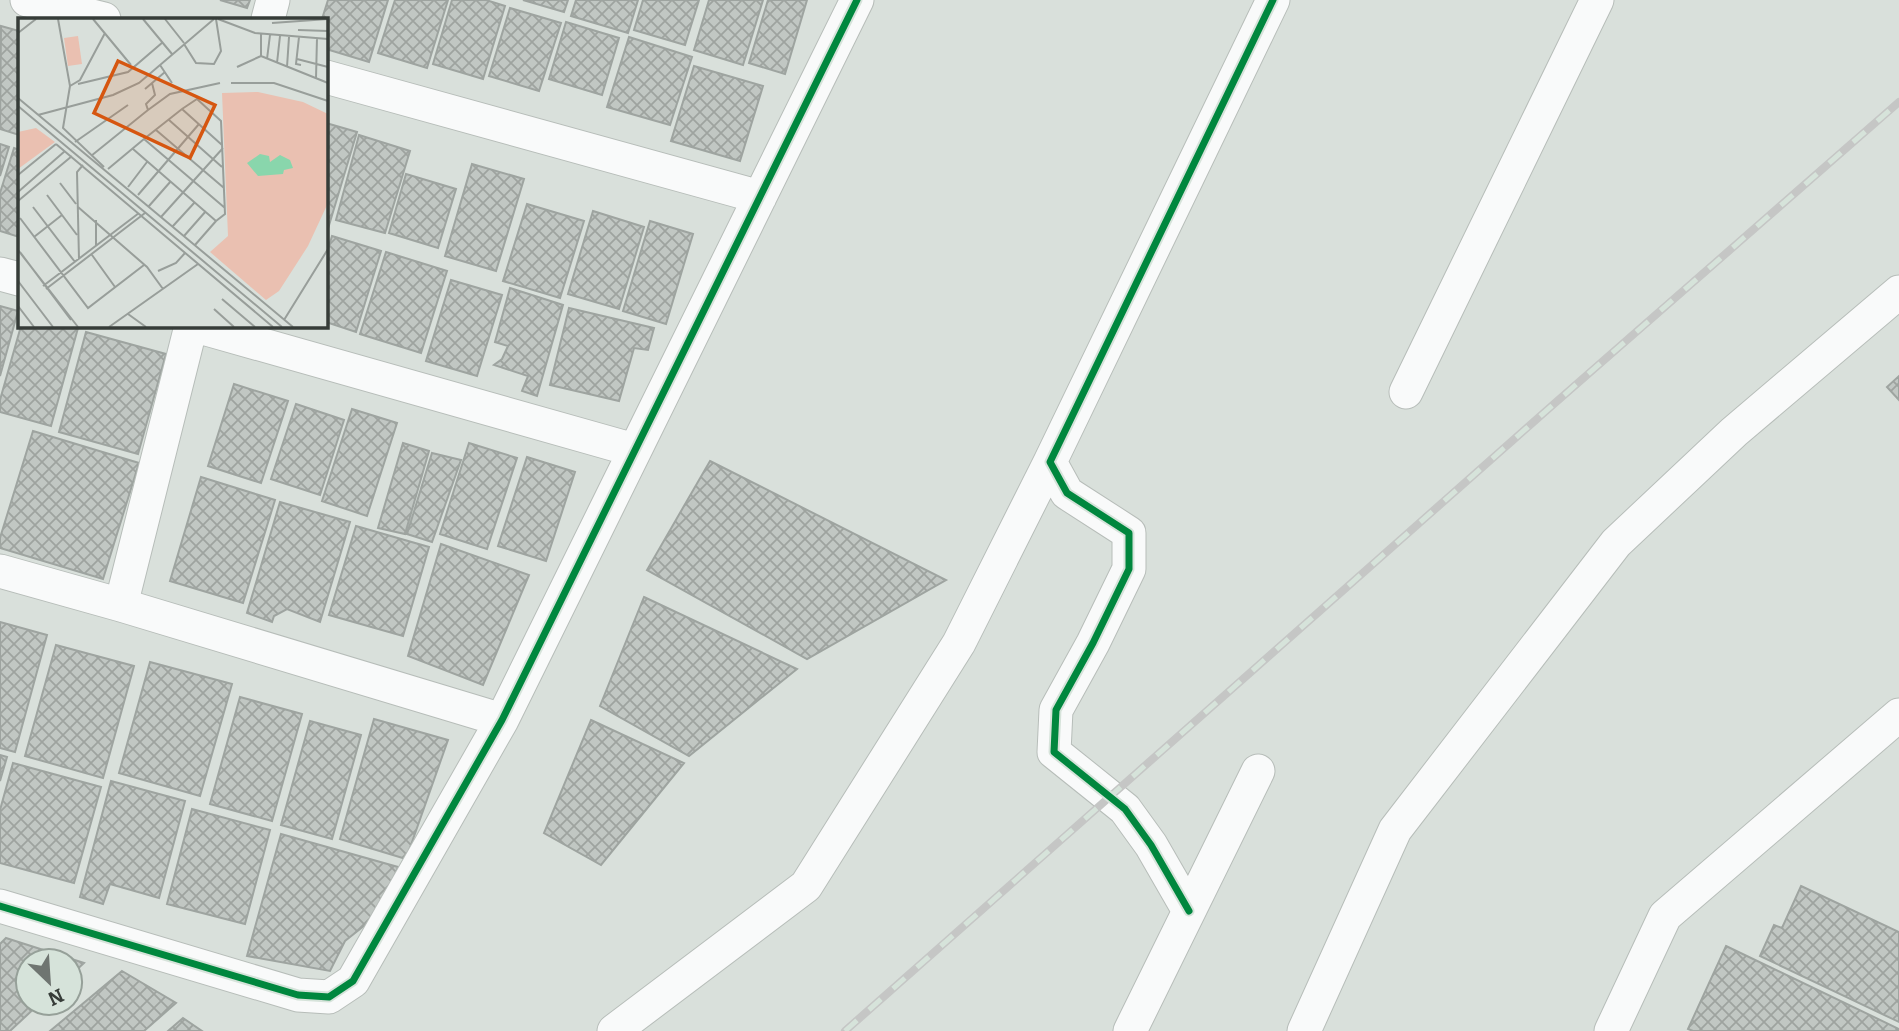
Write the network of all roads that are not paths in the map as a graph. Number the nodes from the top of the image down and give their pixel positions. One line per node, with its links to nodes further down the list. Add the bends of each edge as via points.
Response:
1 (27, 0): 6 (street)
2 (273, 0): 7 (street)
3 (857, 0): 9 (street)
4 (1273, 0): 17 (street)
5 (1597, 0): 15 (street)
6 (100, 18)
7 (268, 18)
8 (327, 77): 9 (street)
9 (760, 197): 16 (street)
10 (0, 274): 11 (street)
11 (18, 279)
12 (1899, 292): 27 (street, via 1734,432 1616,543 1395,830)
13 (194, 327): 19 (street)
14 (198, 327): 16 (street)
15 (1406, 392)
16 (634, 450): 21 (street)
17 (1050, 462): 24 (street, via 1067,493 1129,533 1129,569 1056,710 1054,752 1125,809); 25 (street, via 959,643 806,886)
18 (0, 571): 19 (street)
19 (121, 605): 21 (street)
20 (1899, 715): 28 (street, via 1665,916)
21 (502, 720): 23 (street, via 353,981 329,997 298,995)
22 (1258, 771): 24 (street)
23 (0, 906)
24 (1189, 911): 26 (street)
25 (614, 1031)
26 (1130, 1031)
27 (1304, 1031)
28 (1611, 1031)

